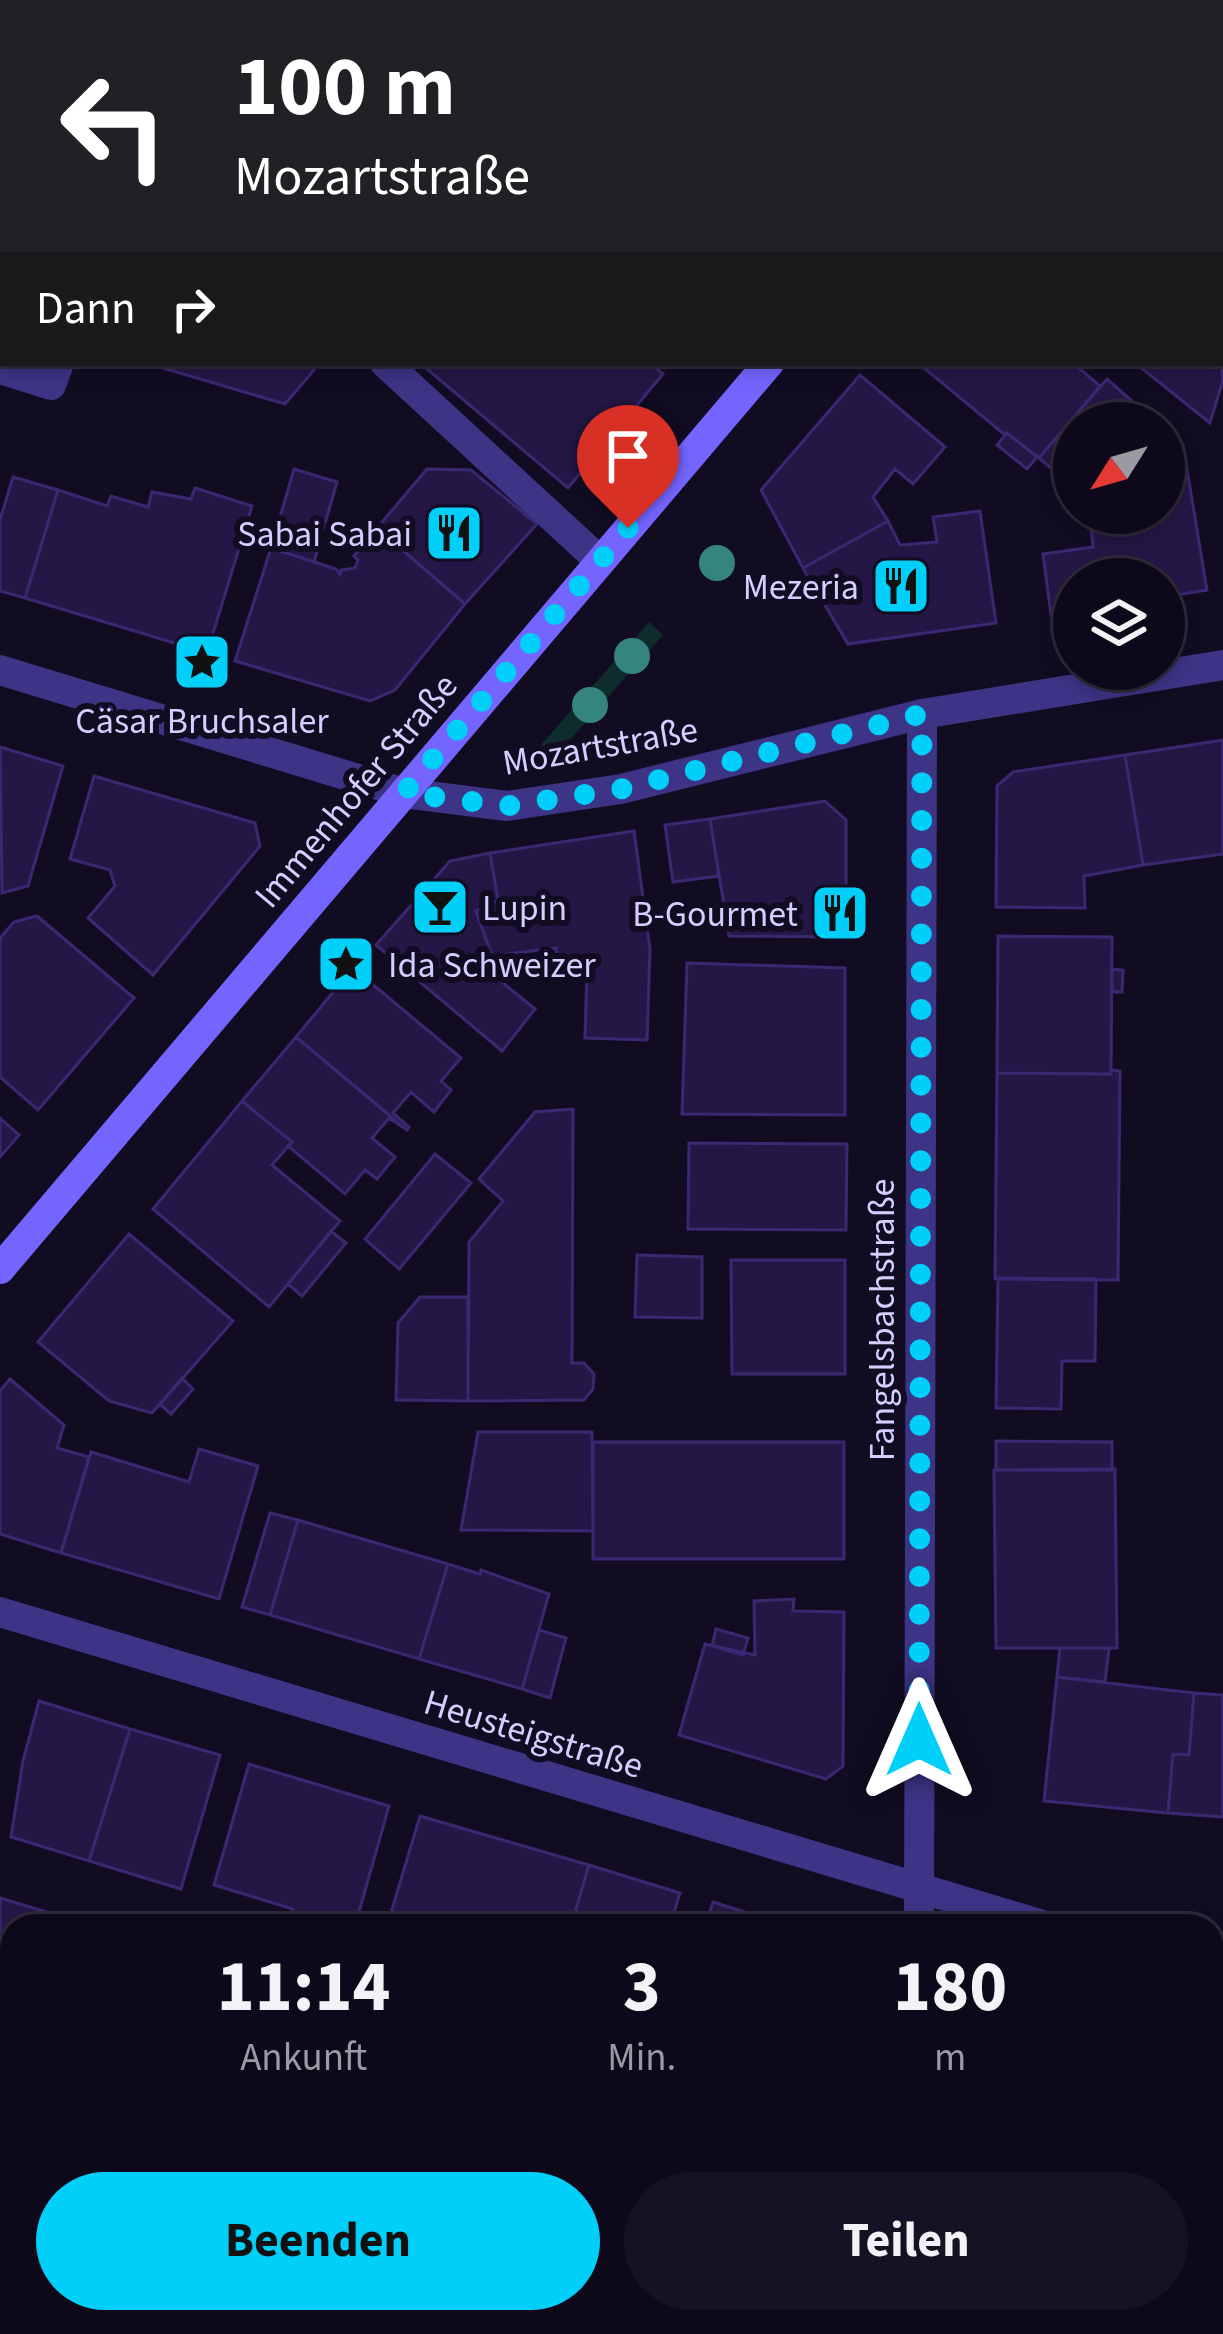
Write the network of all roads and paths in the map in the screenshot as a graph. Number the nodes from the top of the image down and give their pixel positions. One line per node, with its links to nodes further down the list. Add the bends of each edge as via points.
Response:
1 (58, 366): 4 (street, via 51,385)
2 (388, 366): 5 (street)
3 (766, 366): 5 (main road, Immenhofer Straße)
4 (0, 369)
5 (600, 561): 9 (main road, Immenhofer Straße)
6 (1223, 665): 8 (street, Mozartstraße)
7 (0, 670): 9 (street, Mozartstraße)
8 (922, 714): 9 (street, Mozartstraße, via 621,789 507,806); 12 (street, Fangelsbachstraße)
9 (404, 793): 10 (main road, Immenhofer Straße)
10 (0, 1269)
11 (0, 1612): 12 (street, Heusteigstraße)
12 (918, 1889): 13 (street, Fangelsbachstraße); 14 (street, Heusteigstraße)
13 (919, 1914)
14 (1004, 1914)

